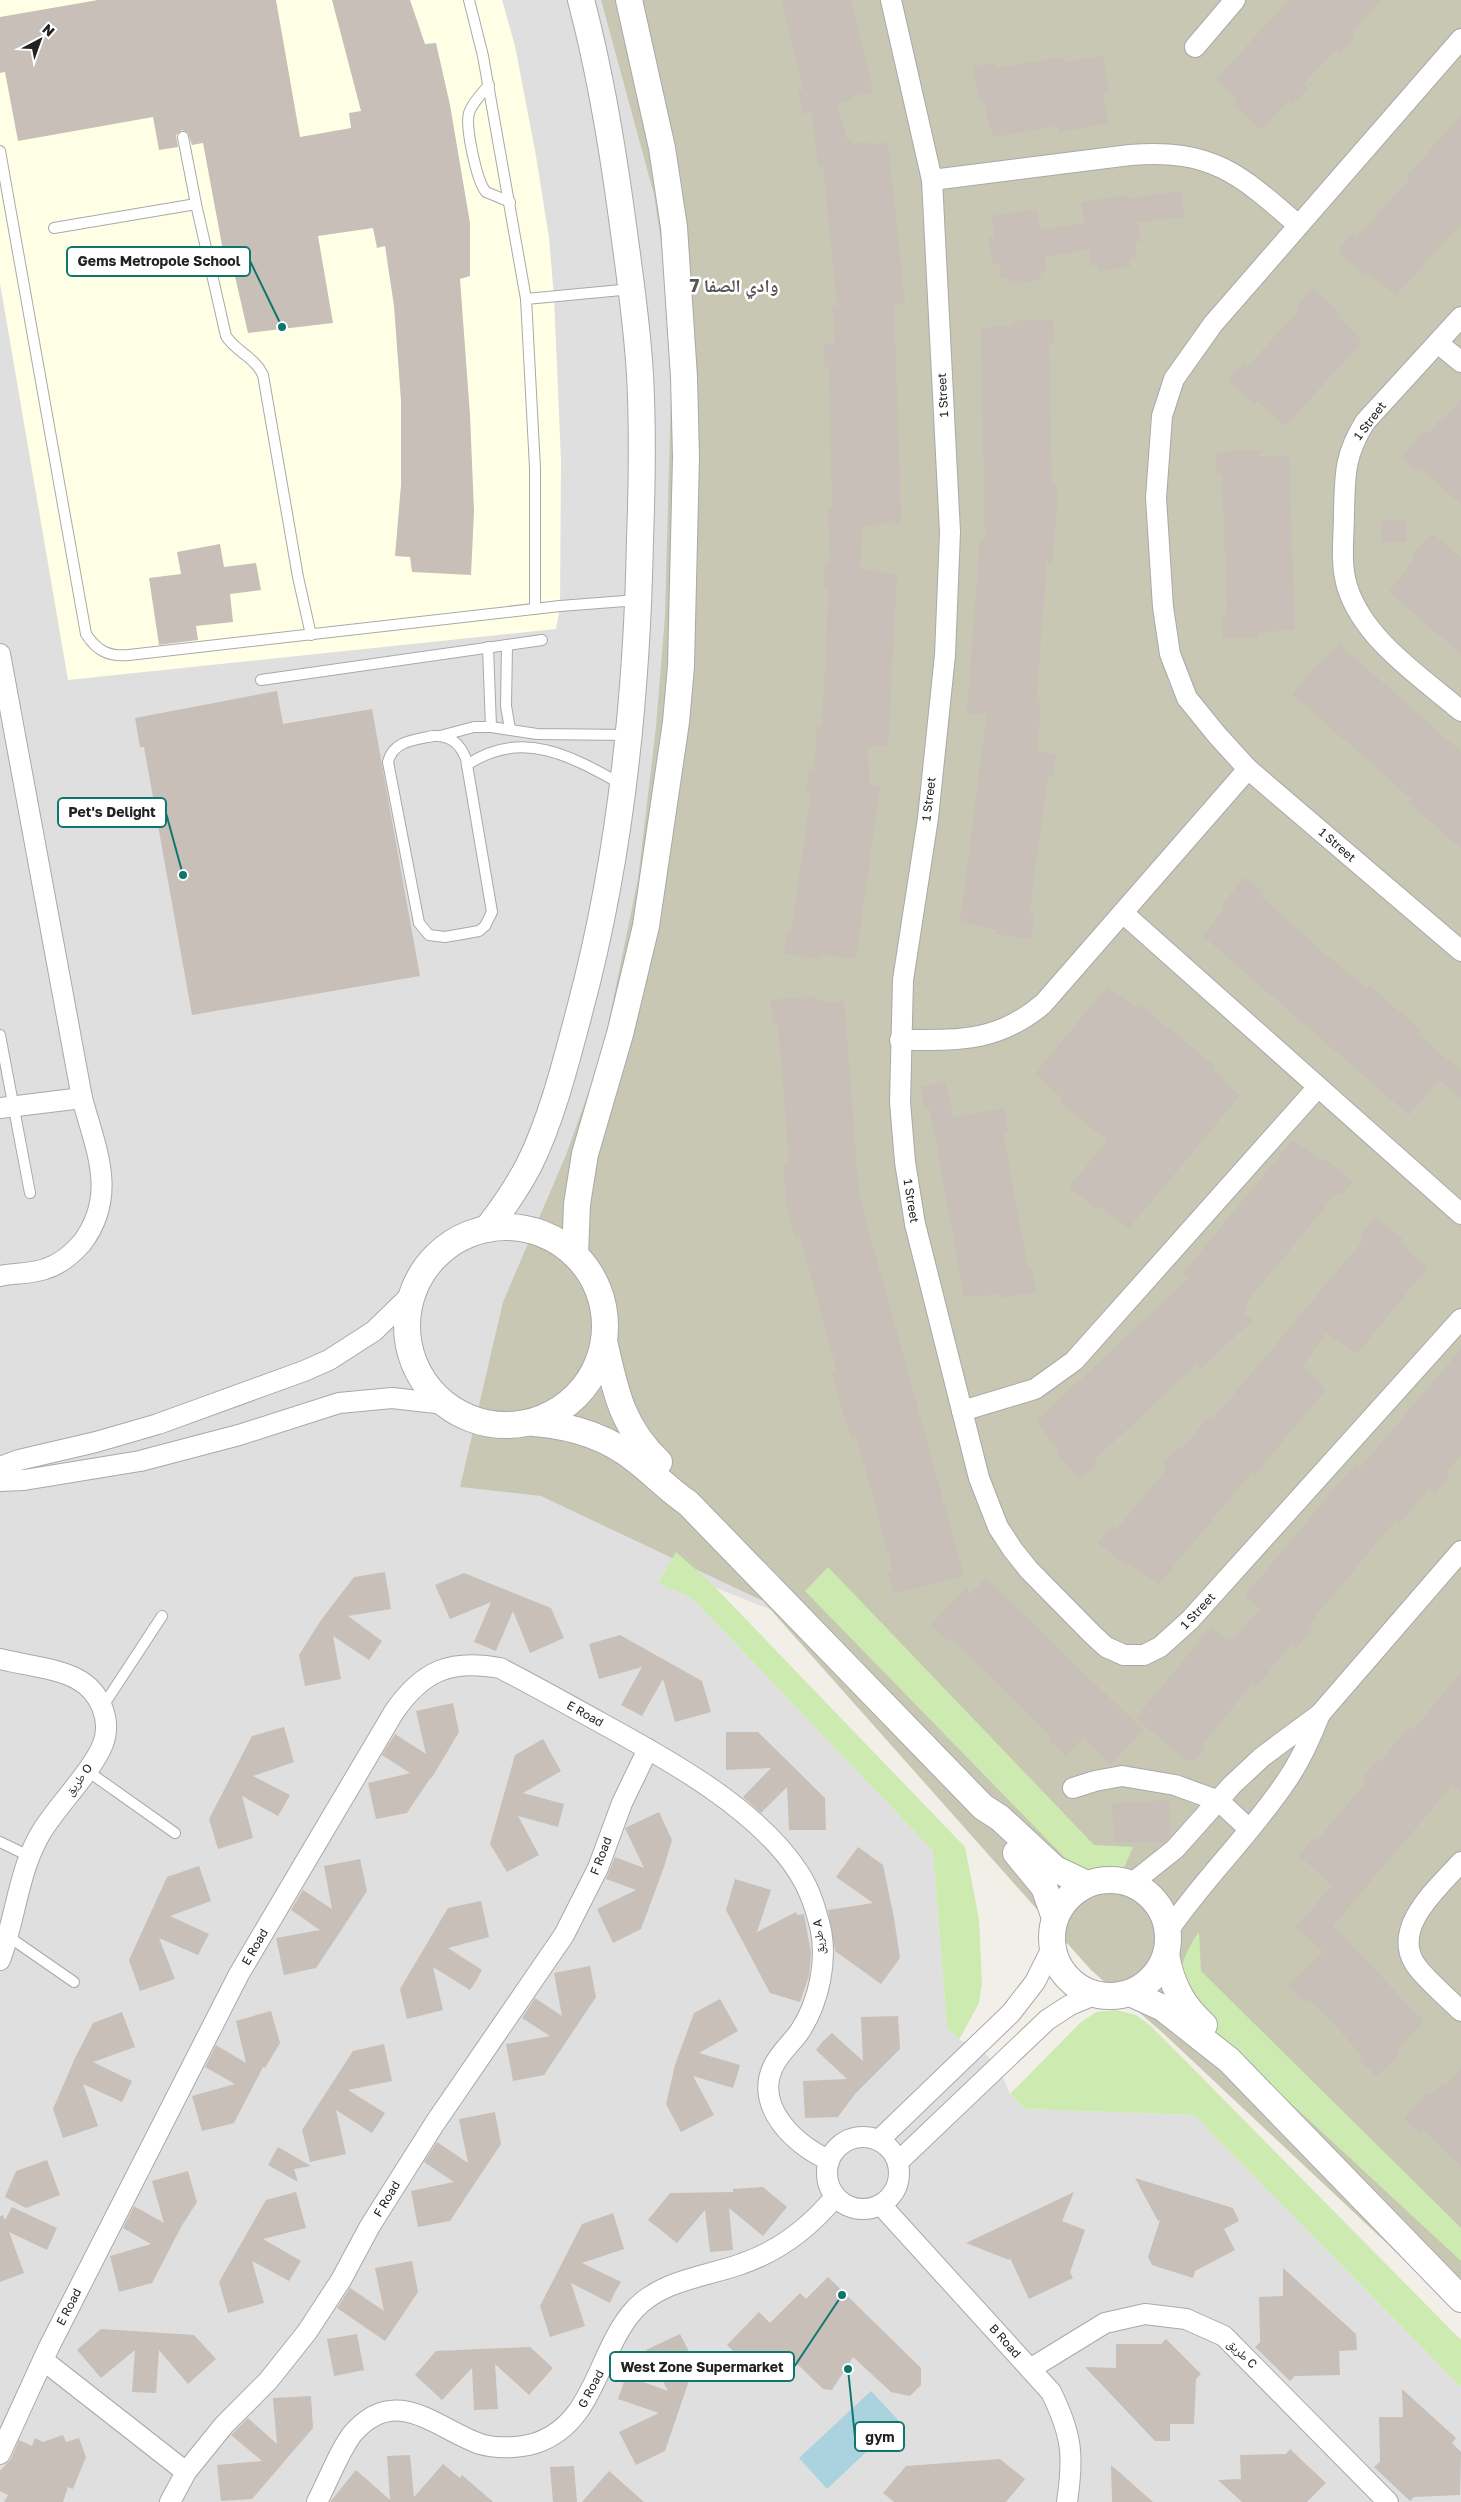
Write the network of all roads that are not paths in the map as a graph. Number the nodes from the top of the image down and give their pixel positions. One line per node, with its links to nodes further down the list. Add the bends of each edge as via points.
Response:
1 (469, 0): 8 (lane)
2 (581, 0): 16 (street, via 603,96)
3 (629, 0): 49 (street, via 662,148 674,228 686,447 681,666 676,722 646,926 620,1034 585,1154 577,1204)
4 (892, 0): 11 (street, 1 Street)
5 (1235, 0): 7 (street)
6 (1461, 39): 14 (street, 1 Street)
7 (1195, 47)
8 (489, 85): 12 (lane); 12 (lane, via 473,105 468,119 478,177 486,192)
9 (183, 137): 13 (lane)
10 (0, 151): 23 (lane, via 86,634 93,645 116,656)
11 (932, 180): 14 (street, via 1158,152 1186,155 1216,163 1242,178); 42 (street, 1 Street, via 950,532 945,656 928,818 903,980)
12 (510, 202): 17 (lane)
13 (196, 204): 15 (lane); 23 (lane, via 226,336 237,350 253,360 263,375)
14 (1298, 225): 37 (street, 1 Street, via 1214,324 1174,379 1162,416 1158,455 1156,498 1162,607 1170,654 1187,698)
15 (54, 228)
16 (632, 289): 17 (lane); 21 (street, via 640,376)
17 (526, 299): 22 (lane, via 535,460)
18 (1461, 317): 19 (street, 1 Street)
19 (1438, 343): 20 (street); 29 (street, 1 Street, via 1365,422 1354,440 1345,480 1343,557 1347,584 1356,610 1372,633)
20 (1461, 362)
21 (639, 600): 22 (lane); 33 (street)
22 (535, 609): 23 (lane)
23 (311, 635)
24 (542, 640): 25 (lane)
25 (507, 645): 26 (lane); 31 (lane, via 506,706)
26 (488, 647): 28 (lane); 30 (lane)
27 (0, 654): 44 (street)
28 (261, 680)
29 (1461, 712)
30 (491, 727): 31 (lane); 34 (lane, via 474,727)
31 (510, 729): 32 (lane)
32 (537, 734): 33 (lane); 35 (lane)
33 (629, 735): 38 (street)
34 (440, 736): 36 (lane, via 459,746); 36 (lane, via 398,745 388,762 419,923 437,938 479,930 485,926 492,912)
35 (536, 748): 36 (lane, via 499,749); 38 (lane, via 571,757)
36 (466, 765)
37 (1248, 769): 39 (street); 40 (street, 1 Street)
38 (622, 785): 48 (street, via 606,894 571,1042 535,1150 516,1188)
39 (1123, 913): 42 (street, via 1026,1019 984,1037); 43 (street)
40 (1461, 951)
41 (0, 1035): 45 (lane)
42 (900, 1040): 55 (street, 1 Street, via 900,1102 914,1224)
43 (1318, 1087): 47 (street); 55 (street, via 1074,1361 1035,1388)
44 (82, 1098): 45 (street); 50 (street, via 99,1161 103,1194 94,1226 74,1252 46,1269)
45 (7, 1107): 46 (lane)
46 (30, 1193)
47 (1461, 1214)
48 (487, 1228): 49 (street, via 506,1227 543,1234); 51 (street, via 452,1242 438,1254 425,1268)
49 (574, 1255): 53 (street, via 592,1277 603,1303)
50 (0, 1276)
51 (412, 1294): 54 (street, via 407,1321 412,1358 431,1391); 57 (street, via 394,1314 359,1341 304,1371 158,1424)
52 (1461, 1319): 55 (street, 1 Street, via 1190,1620 1160,1647 1144,1655 1124,1655 1106,1647 1012,1550 987,1503)
53 (604, 1341): 56 (street, via 600,1359 582,1391 568,1404); 59 (street, via 616,1394 628,1423 644,1448 671,1474)
54 (445, 1404): 56 (street, via 461,1414 497,1425); 58 (street, via 392,1398 339,1403 140,1462)
55 (962, 1411)
56 (534, 1423): 59 (street, via 572,1428 607,1441 638,1461)
57 (0, 1467)
58 (0, 1481)
59 (688, 1503): 71 (street)
60 (1461, 1551): 64 (street)
61 (162, 1616): 63 (lane)
62 (0, 1659): 63 (street, via 77,1679 92,1690)
63 (103, 1706): 67 (street, طريق O, via 106,1725 103,1744)
64 (1320, 1714): 66 (street); 68 (street)
65 (648, 1749): 90 (street, طريق A, via 750,1818 799,1873 813,1900 820,1929 820,1984 800,2032 773,2067 769,2090 775,2112 792,2136); 95 (street, E Road, via 500,1668 476,1664 451,1666 428,1676 409,1691 318,1837 239,1974); 98 (street, F Road, via 622,1803 598,1868 564,1935 434,2123 307,2332 268,2381 224,2425)
66 (1262, 1757): 68 (street); 70 (street)
67 (86, 1770): 73 (lane); 75 (street, طريق O, via 42,1831)
68 (1288, 1779): 72 (street)
69 (1073, 1788): 70 (street, via 1095,1780 1122,1776 1175,1784)
70 (1219, 1801): 72 (street); 78 (street, via 1175,1849)
71 (983, 1807): 77 (street, via 1000,1818 1046,1862); 79 (street, via 996,1832 1044,1887)
72 (1249, 1829): 81 (street, via 1205,1881)
73 (175, 1833)
74 (0, 1842): 75 (lane)
75 (29, 1856): 80 (street, طريق O)
76 (1461, 1862): 87 (street, via 1412,1924 1408,1944 1415,1964)
77 (1087, 1884): 78 (street, via 1109,1880); 79 (street, via 1067,1898)
78 (1131, 1884): 81 (street, via 1152,1898 1160,1908)
79 (1055, 1918): 82 (street)
80 (9, 1937): 83 (street, طريق O); 84 (lane)
81 (1167, 1943): 85 (street, via 1153,1978); 88 (street, via 1174,1985 1181,2000 1216,2036)
82 (1052, 1948): 86 (street, via 1056,1961 1071,1982); 89 (street, via 1035,1982 1011,2013)
83 (0, 1960)
84 (74, 1982)
85 (1130, 1993): 86 (street, via 1118,1996); 88 (street, via 1163,2008)
86 (1094, 1994): 91 (street, via 1047,2020)
87 (1461, 2011)
88 (1229, 2060): 94 (street)
89 (879, 2140): 90 (street, via 850,2139 834,2151); 91 (street)
90 (829, 2160): 92 (street, via 827,2179)
91 (898, 2162): 93 (street, via 895,2191)
92 (835, 2197): 93 (street, via 852,2208 872,2209); 100 (street, G Road, via 802,2232 770,2252 669,2286 646,2300 622,2326 580,2410 561,2430 536,2442 509,2448 482,2444 411,2411 390,2411 370,2419 353,2433)
93 (881, 2205): 96 (street, B Road)
94 (1461, 2299)
95 (43, 2360): 97 (street, E Road); 98 (street)
96 (1030, 2369): 101 (street, B Road, via 1051,2392 1065,2421 1072,2452); 102 (street, طريق C, via 1104,2323 1145,2314 1186,2319 1224,2336)
97 (0, 2454)
98 (186, 2472): 99 (street, F Road)
99 (170, 2502)
100 (316, 2502)
101 (1067, 2502)
102 (1388, 2502)

